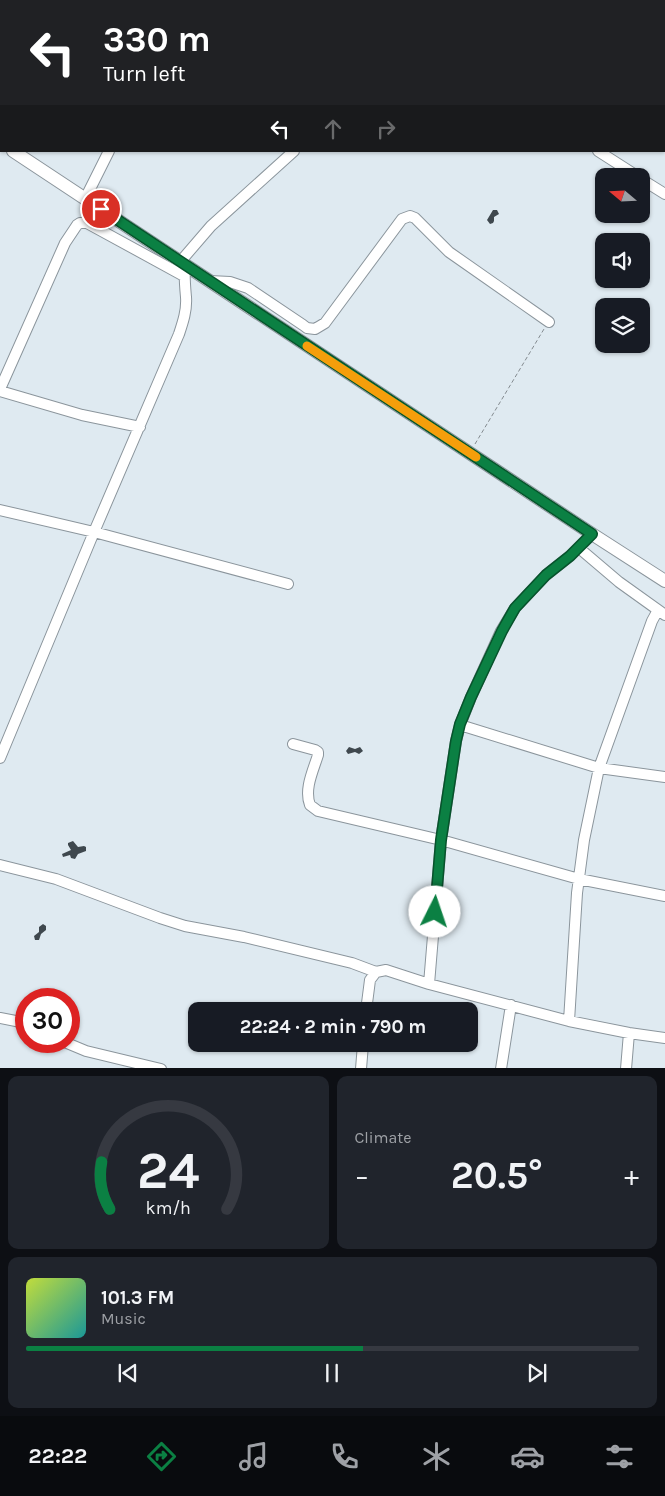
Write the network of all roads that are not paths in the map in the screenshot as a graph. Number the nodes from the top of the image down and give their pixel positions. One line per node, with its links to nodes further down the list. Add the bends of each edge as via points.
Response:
1 (14, 152): 8 (street)
2 (108, 152): 8 (street)
3 (293, 152): 9 (street, via 211,226)
4 (600, 152): 5 (street)
5 (625, 168)
6 (650, 185): 7 (street)
7 (665, 194)
8 (85, 199): 9 (street)
9 (183, 268): 10 (street); 12 (street, via 122,243 92,224 84,222 77,225 65,243); 13 (street, via 186,298 183,321)
10 (210, 281): 11 (street, via 230,282 248,288 303,325 315,329 325,323 402,219 410,216 449,252); 16 (street)
11 (549, 322)
12 (0, 390): 13 (street, via 82,415)
13 (140, 427): 15 (street)
14 (0, 510): 15 (street)
15 (94, 532): 19 (street); 22 (street)
16 (592, 534): 17 (street); 18 (street)
17 (579, 548): 20 (street); 21 (street, via 546,575 515,608)
18 (665, 581)
19 (288, 584)
20 (661, 613): 25 (street, via 652,621)
21 (460, 724): 25 (street); 27 (street)
22 (3, 744): 24 (street)
23 (294, 744): 27 (street, via 318,752 308,795 313,809)
24 (0, 758)
25 (599, 768): 26 (street); 29 (street)
26 (665, 777)
27 (441, 840): 29 (street); 32 (street)
28 (0, 865): 31 (street, via 56,879 185,926 289,947)
29 (579, 879): 30 (street); 37 (street)
30 (665, 896)
31 (376, 972): 32 (street, via 386,970); 33 (street, via 370,980)
32 (429, 984): 34 (street)
33 (367, 1002)
34 (511, 1004): 37 (street); 44 (street)
35 (0, 1018): 36 (street)
36 (15, 1021)
37 (569, 1021): 38 (street)
38 (629, 1032): 39 (street); 45 (street)
39 (665, 1038)
40 (80, 1048): 42 (street)
41 (362, 1052): 43 (street)
42 (159, 1068)
43 (361, 1068)
44 (501, 1068)
45 (626, 1068)

